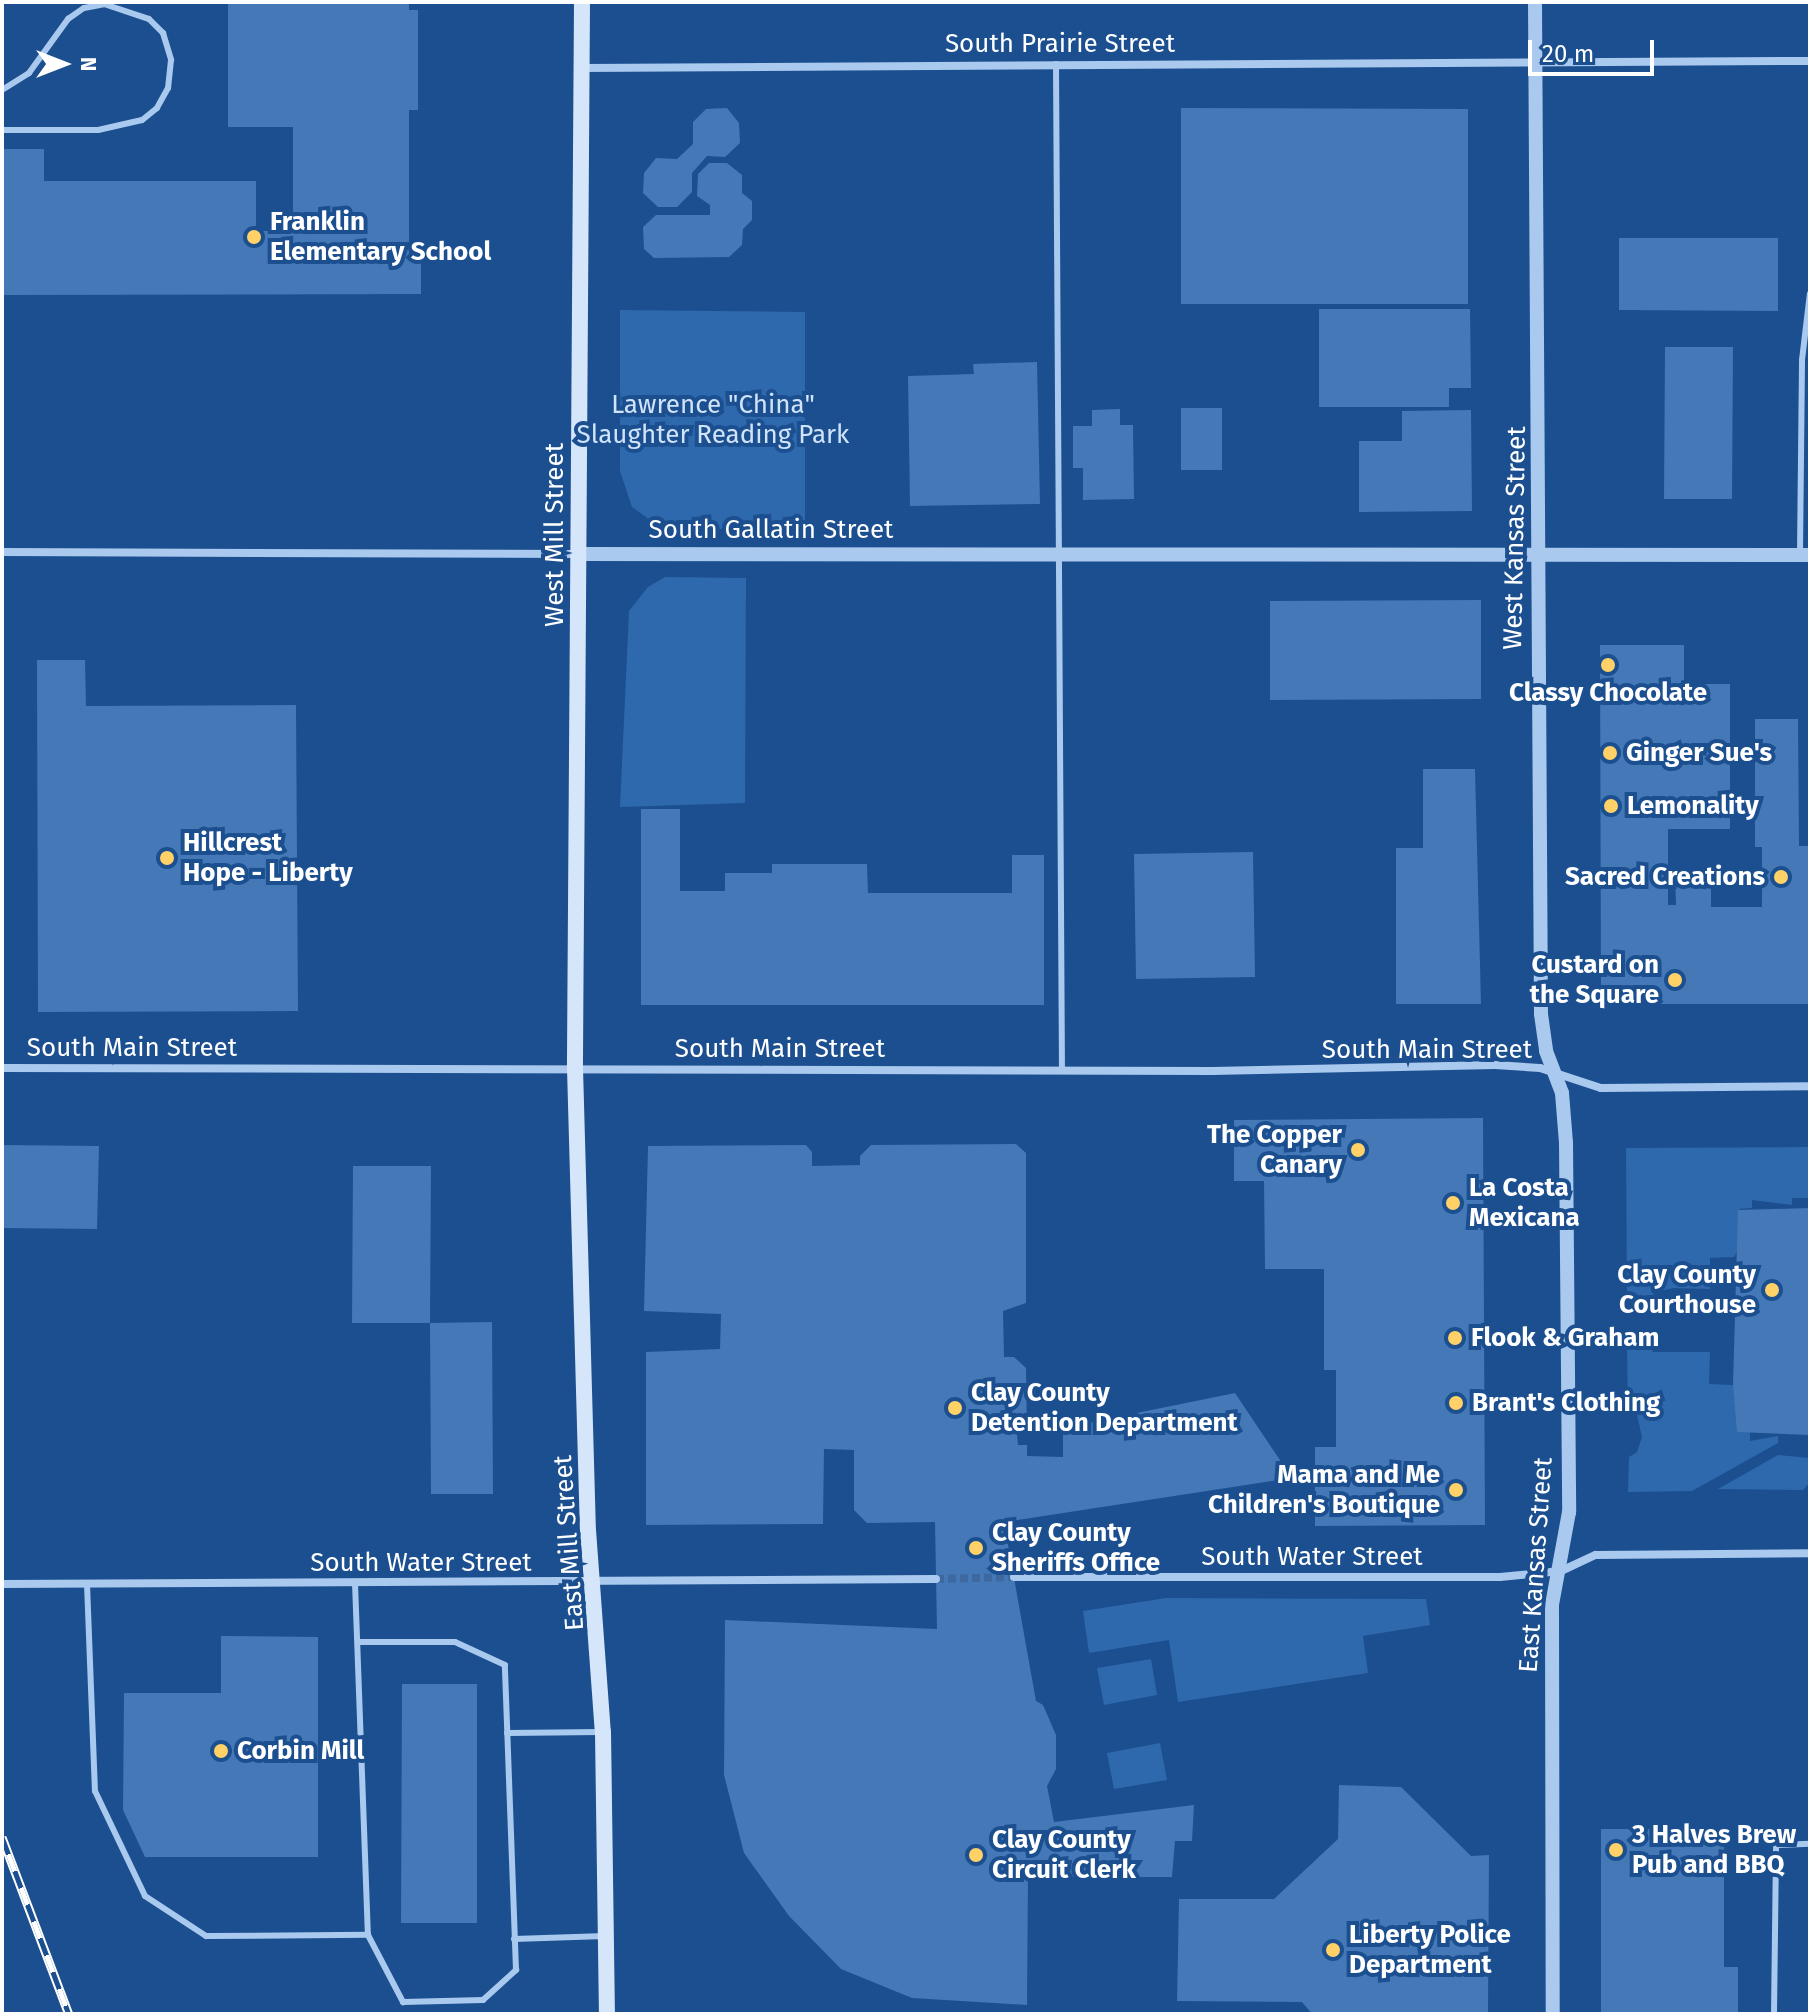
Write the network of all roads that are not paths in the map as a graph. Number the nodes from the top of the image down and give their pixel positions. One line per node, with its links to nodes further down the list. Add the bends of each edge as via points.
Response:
1 (582, 2): 6 (main road, West Mill Street)
2 (1535, 2): 4 (street, West Kansas Street)
3 (1810, 61): 4 (street, South Prairie Street)
4 (1539, 62): 5 (street, South Prairie Street); 13 (street, West Kansas Street)
5 (1056, 64): 6 (street, South Prairie Street); 12 (lane)
6 (582, 68): 11 (main road, West Mill Street)
7 (2, 90): 8 (lane, via 29,73 68,19 104,4 149,19 163,33 171,60 168,88 157,108 142,120 98,130)
8 (2, 130)
9 (1810, 293): 14 (lane, via 1802,360)
10 (2, 552): 11 (street, South Gallatin Street)
11 (578, 554): 12 (street, South Gallatin Street); 16 (main road, West Mill Street)
12 (1059, 554): 13 (street, South Gallatin Street); 17 (lane)
13 (1540, 555): 14 (street, South Gallatin Street); 18 (street, West Kansas Street, via 1541,1014 1546,1051)
14 (1805, 555)
15 (2, 1068): 16 (street, South Main Street)
16 (575, 1068): 17 (street, South Main Street); 25 (main road, East Mill Street)
17 (1062, 1070): 18 (street, South Main Street, via 1495,1065)
18 (1556, 1073): 19 (street, South Main Street, via 1601,1088); 21 (street, East Kansas Street, via 1566,1143 1569,1512)
19 (1810, 1086)
20 (1810, 1553): 21 (street, South Water Street, via 1596,1555)
21 (1561, 1571): 22 (street, South Water Street, via 1500,1577); 36 (street, East Kansas Street, via 1552,1605)
22 (1014, 1577)
23 (936, 1579): 25 (street, South Water Street)
24 (355, 1583): 25 (street, South Water Street); 27 (street, South Water Street); 28 (lane)
25 (592, 1583): 29 (main road, East Mill Street)
26 (2, 1584): 27 (street, South Water Street)
27 (87, 1584): 32 (lane, via 95,1791 145,1896 206,1936)
28 (358, 1642): 30 (lane, via 455,1642 505,1665); 32 (lane)
29 (603, 1732): 30 (lane); 33 (main road, East Mill Street)
30 (507, 1733): 34 (lane)
31 (1810, 1844): 37 (lane, via 1776,1845)
32 (368, 1935): 34 (lane, via 403,2002 483,2000 516,1970)
33 (605, 1936): 34 (lane); 35 (main road, East Mill Street)
34 (514, 1939)
35 (607, 2014)
36 (1553, 2014)
37 (1774, 2014)

